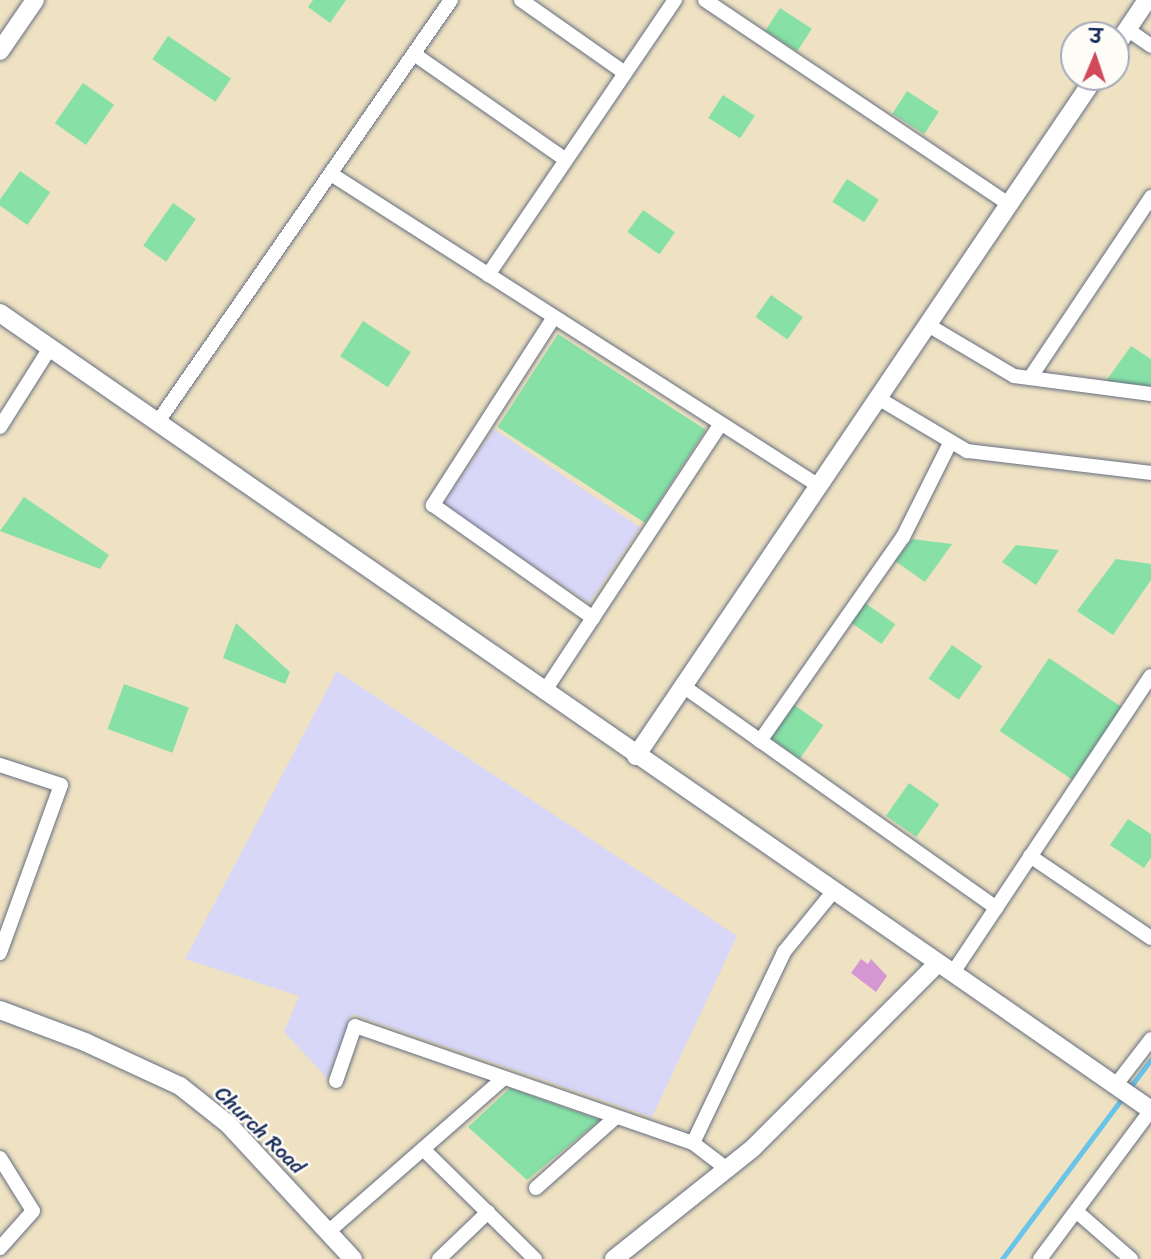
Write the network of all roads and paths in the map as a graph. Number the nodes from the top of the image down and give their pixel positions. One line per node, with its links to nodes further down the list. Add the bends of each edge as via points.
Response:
1 (35, 0): 10 (street)
2 (451, 0): 11 (street)
3 (521, 0): 12 (street)
4 (675, 0): 12 (street)
5 (705, 0): 17 (street)
6 (1147, 0): 7 (street)
7 (1130, 25)
8 (1130, 31): 9 (street)
9 (1151, 46)
10 (0, 51)
11 (414, 54): 14 (street); 15 (street)
12 (625, 74): 14 (street)
13 (1086, 91): 17 (street)
14 (566, 160): 18 (street)
15 (331, 174): 18 (street); 26 (street)
16 (1151, 197): 23 (street)
17 (1009, 204): 21 (street)
18 (488, 275): 20 (street)
19 (0, 313): 22 (street)
20 (554, 317): 27 (street); 32 (street, via 433,505)
21 (928, 325): 23 (street, via 1014,376); 25 (street)
22 (50, 348): 26 (street); 28 (street)
23 (1030, 378): 24 (street)
24 (1151, 394)
25 (878, 398): 29 (street); 31 (street)
26 (157, 424): 35 (street)
27 (721, 424): 31 (street); 32 (street)
28 (0, 427)
29 (950, 443): 30 (street, via 967,451); 36 (street, via 903,537)
30 (1151, 473)
31 (819, 486): 34 (street)
32 (593, 618): 35 (street)
33 (1151, 676): 39 (street)
34 (683, 686): 36 (street); 37 (street)
35 (544, 692): 37 (street)
36 (760, 741): 41 (street)
37 (636, 756): 40 (street)
38 (0, 765): 43 (street, via 61,785)
39 (1030, 856): 41 (street); 42 (street)
40 (833, 892): 44 (street); 52 (street, via 783,952)
41 (996, 908): 44 (street)
42 (1151, 938)
43 (0, 953)
44 (944, 969): 49 (street); 55 (street)
45 (0, 1010): 59 (street, Church Road, via 85,1042 180,1086 228,1124)
46 (1151, 1039): 49 (street)
47 (504, 1078): 48 (street, via 355,1026); 51 (street); 53 (street)
48 (336, 1082)
49 (1123, 1091): 50 (street)
50 (1151, 1110): 57 (street)
51 (616, 1117): 52 (street); 56 (street)
52 (693, 1143): 55 (street)
53 (423, 1149): 58 (street); 59 (street)
54 (0, 1158): 60 (street, via 33,1211)
55 (727, 1169): 64 (street)
56 (536, 1188)
57 (1076, 1211): 65 (street); 66 (street)
58 (488, 1212): 62 (street); 63 (street)
59 (328, 1232): 61 (street, Church Road)
60 (0, 1248)
61 (353, 1259)
62 (439, 1259)
63 (535, 1259)
64 (614, 1259)
65 (1040, 1259)
66 (1131, 1259)

